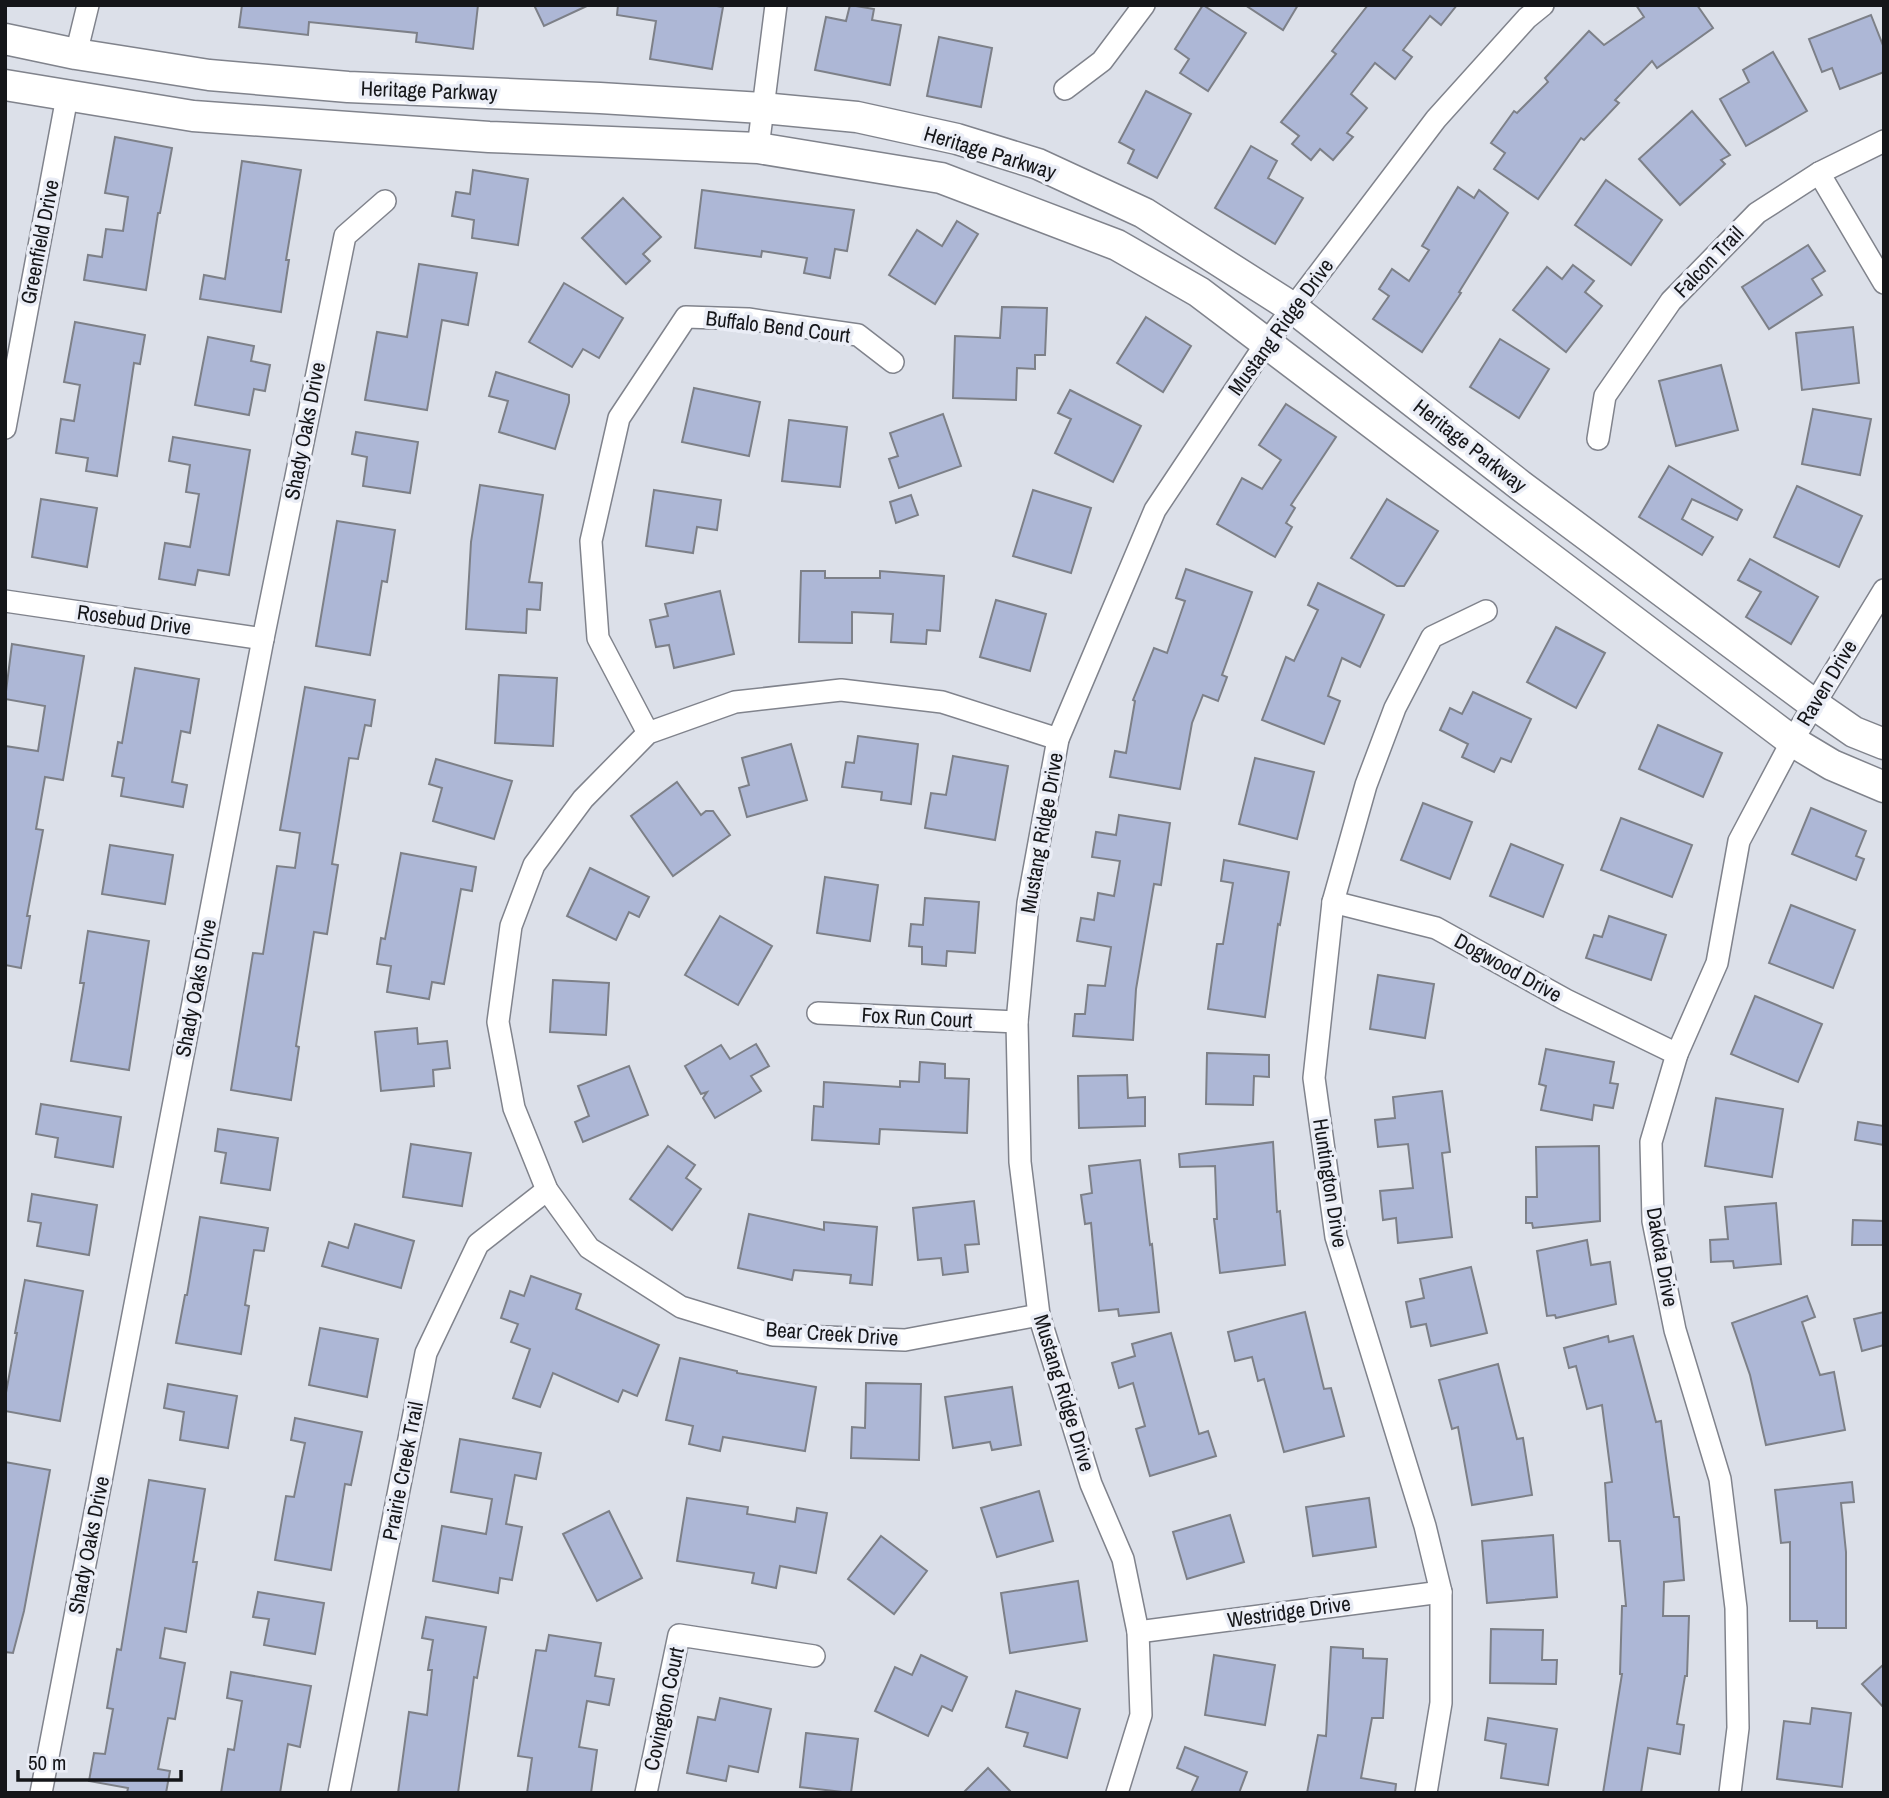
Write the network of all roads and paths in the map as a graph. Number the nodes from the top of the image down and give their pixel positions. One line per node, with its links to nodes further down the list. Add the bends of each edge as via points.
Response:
1 (88, 5): 6 (street)
2 (776, 5): 10 (street)
3 (1144, 5): 8 (street, via 1102,61)
4 (1543, 5): 16 (street, Mustang Ridge Drive, via 1436,119)
5 (5, 39): 6 (main road, Heritage Parkway)
6 (76, 54): 10 (main road, Heritage Parkway, via 209,75 348,88)
7 (5, 85): 9 (main road, Heritage Parkway)
8 (1065, 89)
9 (66, 97): 12 (main road, Heritage Parkway, via 193,116 489,137); 19 (street, Greenfield Drive)
10 (762, 108): 12 (street); 16 (main road, Heritage Parkway, via 857,117 957,139 1038,164 1144,213)
11 (1884, 141): 13 (street, Falcon Trail)
12 (758, 148): 17 (main road, Heritage Parkway, via 941,178 1117,245 1199,292)
13 (1819, 173): 15 (street); 20 (street, Falcon Trail, via 1757,213 1671,301 1605,396)
14 (385, 201): 24 (street, Shady Oaks Drive, via 345,236)
15 (1884, 283)
16 (1293, 308): 17 (street, Mustang Ridge Drive); 25 (main road, Heritage Parkway, via 1521,486)
17 (1267, 342): 27 (street, Mustang Ridge Drive, via 1155,510); 28 (main road, Heritage Parkway)
18 (893, 362): 26 (street, Buffalo Bend Court, via 858,335 748,319 686,317 619,418 591,541 598,638)
19 (5, 428)
20 (1598, 439)
21 (1884, 590): 25 (street, Raven Drive)
22 (5, 601): 24 (street, Rosebud Drive)
23 (1486, 611): 31 (street, Huntington Drive, via 1433,637 1395,708 1366,785)
24 (263, 639): 40 (street, Shady Oaks Drive)
25 (1815, 705): 28 (street, Raven Drive); 29 (main road, Heritage Parkway, via 1854,732)
26 (648, 733): 27 (street, via 735,702 841,690 942,702); 35 (street, Bear Creek Drive, via 583,799 534,865 510,926 498,1022 514,1108)
27 (1058, 739): 33 (street, Mustang Ridge Drive, via 1028,903)
28 (1792, 741): 30 (main road, Heritage Parkway, via 1832,765); 34 (street, Dakota Drive, via 1739,841 1717,963)
29 (1884, 744)
30 (1884, 787)
31 (1333, 902): 34 (street, Dogwood Drive, via 1436,928 1566,1000); 37 (street, Huntington Drive, via 1314,1078 1336,1237)
32 (818, 1013): 33 (street, Fox Run Court)
33 (1017, 1022): 36 (street, Mustang Ridge Drive, via 1020,1162)
34 (1677, 1054): 45 (street, Dakota Drive, via 1651,1142 1653,1222 1675,1330 1720,1479 1736,1608 1738,1728)
35 (547, 1190): 36 (street, Bear Creek Drive, via 589,1248 681,1307 773,1335 905,1340); 41 (street, Prairie Creek Trail, via 478,1244 426,1353)
36 (1039, 1315): 38 (street, Mustang Ridge Drive, via 1091,1483 1123,1559)
37 (1441, 1592): 38 (street, Westridge Drive); 44 (street, Huntington Drive, via 1441,1703)
38 (1138, 1632): 43 (street, Mustang Ridge Drive, via 1141,1715)
39 (814, 1656): 42 (street, Covington Court, via 679,1635)
40 (41, 1793)
41 (339, 1793)
42 (646, 1793)
43 (1116, 1793)
44 (1426, 1793)
45 (1730, 1793)

